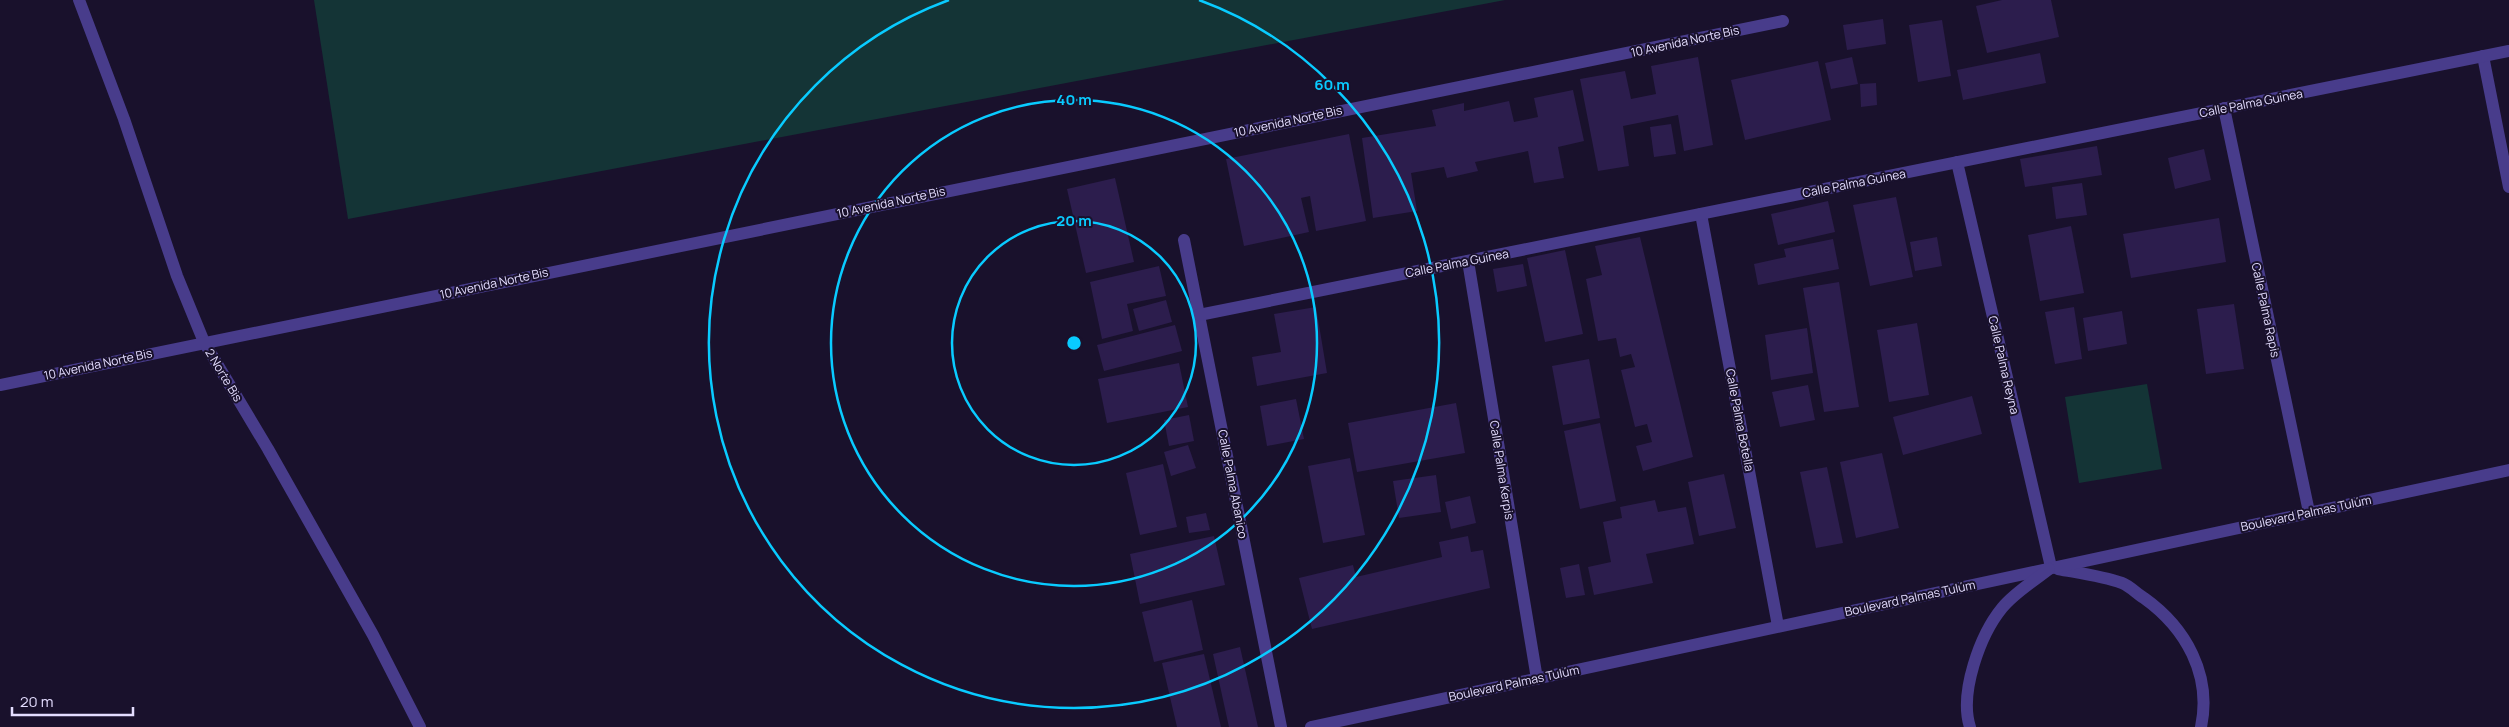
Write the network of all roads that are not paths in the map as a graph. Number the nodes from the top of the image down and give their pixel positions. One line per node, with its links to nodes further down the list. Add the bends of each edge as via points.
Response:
1 (79, 0): 12 (street, 2 Norte Bis, via 124,119 177,276)
2 (1783, 21): 12 (street, 10 Avenida Norte Bis)
3 (2509, 51): 4 (street, Calle Palma Guinea)
4 (2483, 56): 5 (street, Calle Palma Guinea); 7 (street)
5 (2224, 108): 6 (street, Calle Palma Guinea); 15 (street, Calle Palma Rapis)
6 (1956, 162): 8 (street, Calle Palma Guinea); 16 (street, Calle Palma Reyna)
7 (2509, 187)
8 (1702, 214): 10 (street, Calle Palma Guinea); 17 (street, Calle Palma Botella)
9 (1184, 240): 11 (street, Calle Palma Abanico)
10 (1468, 260): 11 (street, Calle Palma Guinea); 18 (street, Calle Palma Kerpis)
11 (1199, 314): 20 (street, Calle Palma Abanico)
12 (204, 342): 13 (street, 10 Avenida Norte Bis); 19 (street, 2 Norte Bis, via 268,448)
13 (0, 385)
14 (2509, 470): 15 (street, Boulevard Palmas Tulúm)
15 (2309, 512): 16 (street, Boulevard Palmas Tulúm)
16 (2051, 567): 17 (street, Boulevard Palmas Tulúm); 22 (street, via 2002,608 1982,644 1969,680 1967,720); 23 (street, via 2123,584 2154,605 2182,633 2200,668 2205,708)
17 (1778, 626): 18 (street, Boulevard Palmas Tulúm)
18 (1537, 678): 21 (street, Boulevard Palmas Tulúm)
19 (420, 727)
20 (1281, 727)
21 (1311, 727)
22 (1970, 727)
23 (2201, 727)

